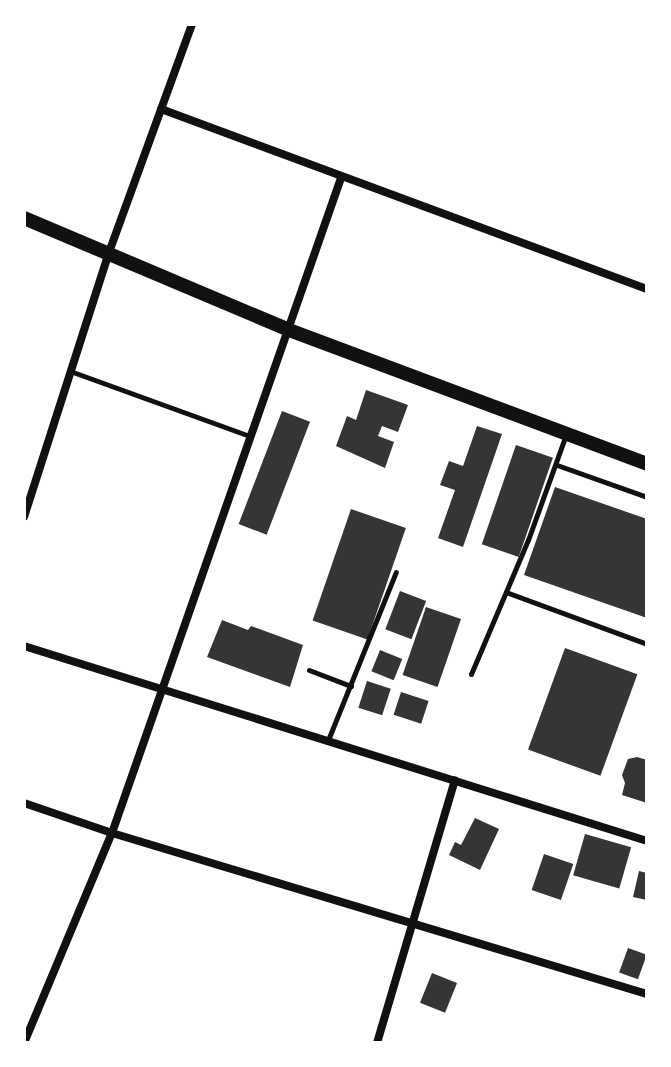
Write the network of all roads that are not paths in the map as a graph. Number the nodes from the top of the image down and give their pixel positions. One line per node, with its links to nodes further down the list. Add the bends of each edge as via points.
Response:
1 (192, 24): 2 (street)
2 (161, 109): 3 (street); 5 (street)
3 (341, 178): 6 (street); 7 (street)
4 (24, 218): 5 (main road)
5 (108, 255): 7 (main road); 8 (street)
6 (647, 289)
7 (289, 330): 9 (main road); 10 (street)
8 (69, 371): 10 (lane); 14 (street)
9 (566, 434): 11 (main road); 12 (lane)
10 (250, 436): 22 (street)
11 (647, 464)
12 (557, 465): 13 (lane); 16 (lane)
13 (647, 497)
14 (24, 517)
15 (396, 572): 21 (lane)
16 (506, 592): 17 (lane); 20 (lane)
17 (647, 644)
18 (24, 646): 22 (street)
19 (309, 670): 21 (lane)
20 (471, 674)
21 (351, 686): 23 (lane)
22 (161, 688): 23 (street); 26 (street)
23 (328, 740): 24 (street)
24 (455, 780): 27 (street); 28 (street)
25 (24, 803): 26 (street)
26 (112, 833): 28 (street); 30 (street)
27 (647, 841)
28 (411, 921): 29 (street); 31 (street)
29 (647, 994)
30 (24, 1043)
31 (377, 1043)

